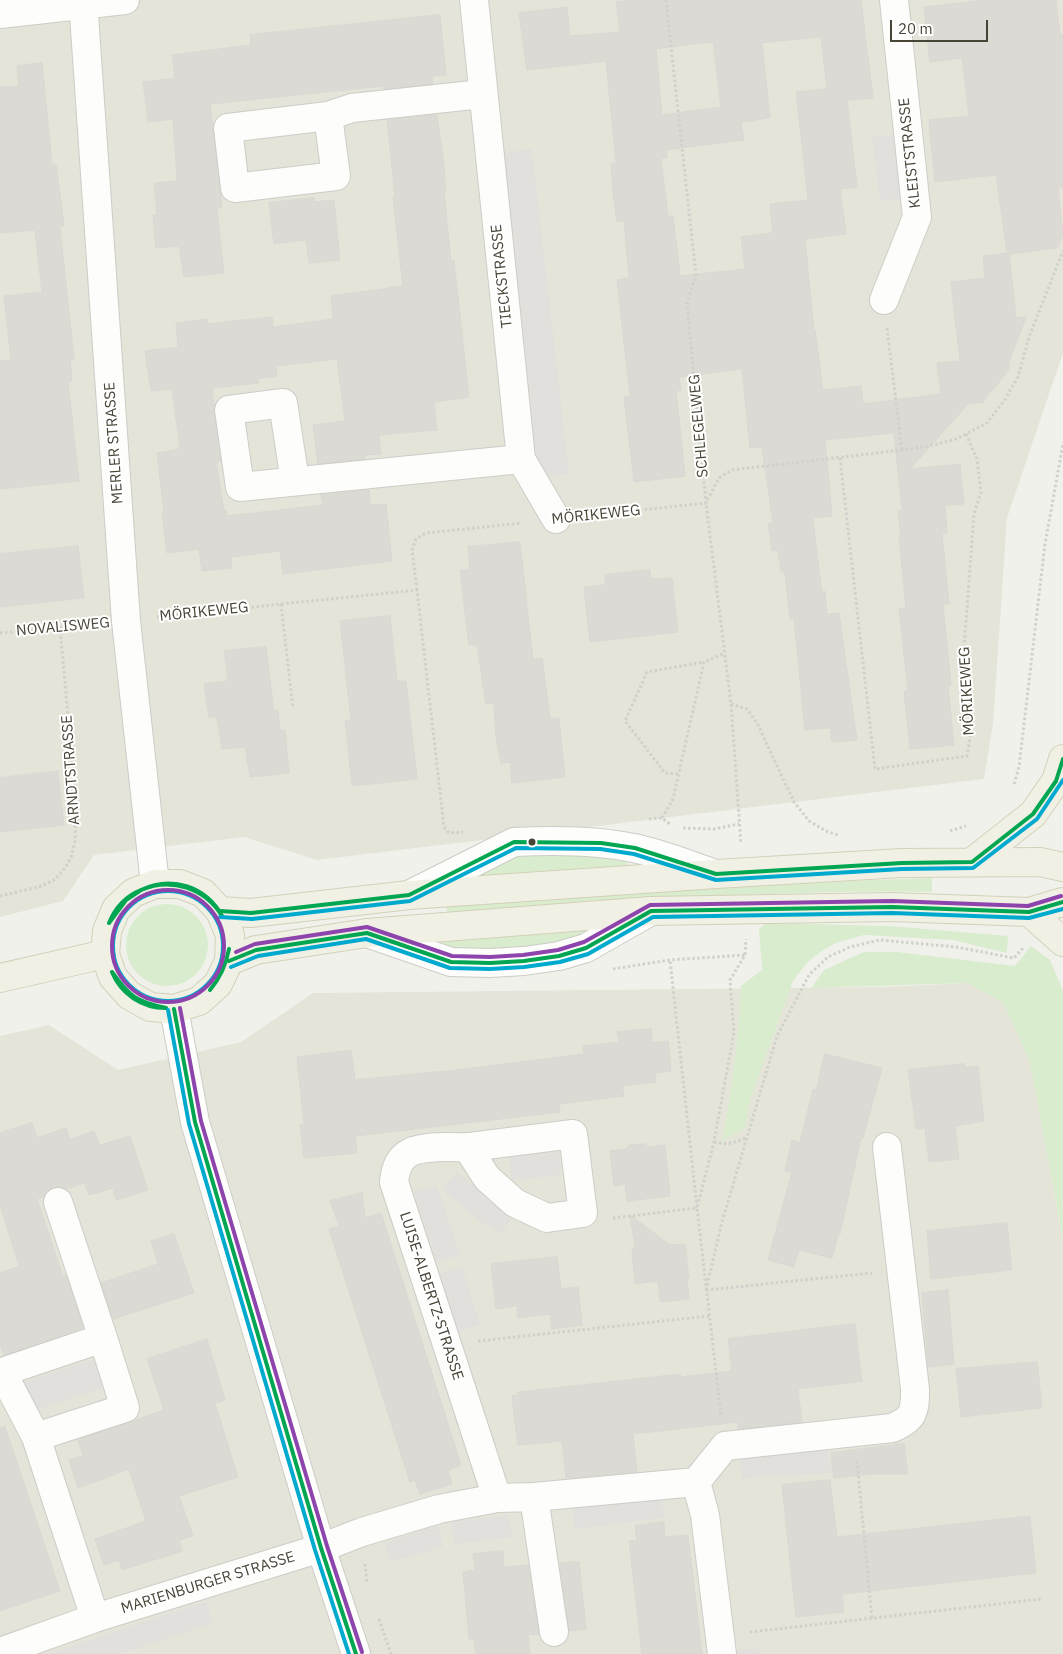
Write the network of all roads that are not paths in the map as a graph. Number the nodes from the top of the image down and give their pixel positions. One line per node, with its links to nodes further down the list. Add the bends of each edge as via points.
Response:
1 (125, 0): 4 (street)
2 (474, 0): 6 (street, TIECKSTRASSE)
3 (894, 0): 8 (street, KLEISTSTRASSE, via 917,218)
4 (83, 2): 5 (street); 16 (street, MERLER STRASSE, via 126,620)
5 (0, 14)
6 (482, 94): 7 (street, via 352,108); 9 (street, TIECKSTRASSE)
7 (328, 116)
8 (884, 300)
9 (521, 458): 10 (street); 11 (street, TIECKSTRASSE)
10 (295, 482)
11 (556, 519)
12 (1063, 759): 13 (main road, via 1056,780 1033,814)
13 (972, 862): 14 (main road, via 1040,862); 15 (main road)
14 (1063, 867)
15 (716, 874): 17 (main road); 17 (street, via 635,848 601,843 514,842)
16 (155, 884): 19 (main road, via 180,884 203,893); 24 (main road, via 133,893 116,909 107,931)
17 (408, 895): 19 (main road, via 251,913)
18 (1063, 902): 21 (main road)
19 (220, 911): 25 (main road, via 230,935)
20 (651, 911): 21 (main road, via 892,906); 22 (main road); 22 (street, via 586,948 559,956 490,964 451,962)
21 (1029, 912): 23 (main road)
22 (367, 933): 25 (main road, via 256,950)
23 (1063, 942)
24 (105, 954): 26 (main road); 27 (main road, via 113,977 129,995 150,1007)
25 (229, 961): 27 (main road, via 218,984 198,1001)
26 (0, 978)
27 (174, 1009): 36 (street, via 195,1122)
28 (467, 1147): 28 (street, LUISE-ALBERTZ-STRASSE, via 573,1134 583,1213 547,1218 515,1203 487,1178); 35 (street, LUISE-ALBERTZ-STRASSE, via 442,1147 407,1154 395,1171 394,1182)
29 (887, 1147): 33 (street, via 915,1409 906,1423 892,1428 725,1446)
30 (58, 1202): 31 (street)
31 (103, 1338): 32 (street, via 126,1408); 32 (street, via 2,1372)
32 (36, 1437): 37 (street)
33 (696, 1482): 34 (street, MARIENBURGER STRASSE); 39 (street, via 704,1515)
34 (534, 1497): 35 (street, MARIENBURGER STRASSE); 38 (street)
35 (497, 1498): 36 (street, MARIENBURGER STRASSE, via 439,1509)
36 (321, 1548): 37 (street, MARIENBURGER STRASSE); 41 (street)
37 (95, 1618): 40 (street, MARIENBURGER STRASSE)
38 (554, 1632)
39 (721, 1645)
40 (0, 1652)
41 (356, 1654)

